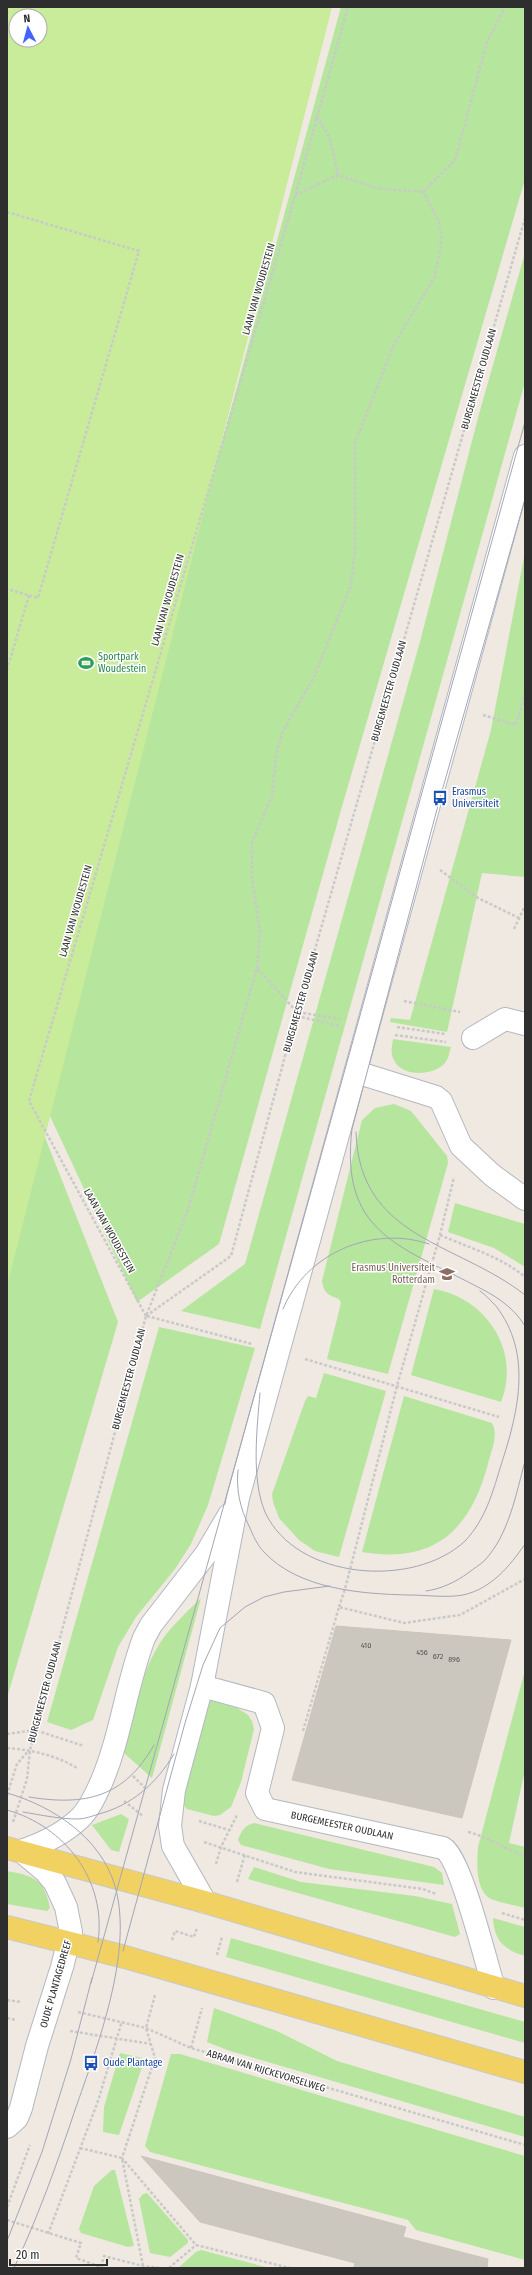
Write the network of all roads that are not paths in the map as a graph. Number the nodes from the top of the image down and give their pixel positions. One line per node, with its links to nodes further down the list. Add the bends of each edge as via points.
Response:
1 (525, 456): 4 (street)
2 (525, 1024): 3 (street, via 505,1019)
3 (473, 1038)
4 (356, 1072): 5 (street, via 436,1097 441,1102 461,1146 492,1175); 6 (street)
5 (525, 1199)
6 (238, 1498): 7 (street); 8 (street, via 206,1554 144,1638 115,1746 95,1798 80,1819 57,1836 39,1845)
7 (202, 1686): 9 (street, via 174,1790 170,1833 173,1846); 12 (street, BURGEMEESTER OUDLAAN, via 264,1703 273,1728 257,1792 265,1809 449,1851 456,1864)
8 (14, 1850): 9 (main road); 11 (street, OUDE PLANTAGEDREEF, via 45,1871 55,1883 66,1907)
9 (205, 1902): 12 (main road)
10 (7, 1927): 11 (main road)
11 (69, 1942): 14 (main road); 15 (street, OUDE PLANTAGEDREEF, via 21,2108 17,2118)
12 (494, 1988): 13 (main road)
13 (525, 1996)
14 (525, 2072)
15 (7, 2127)

